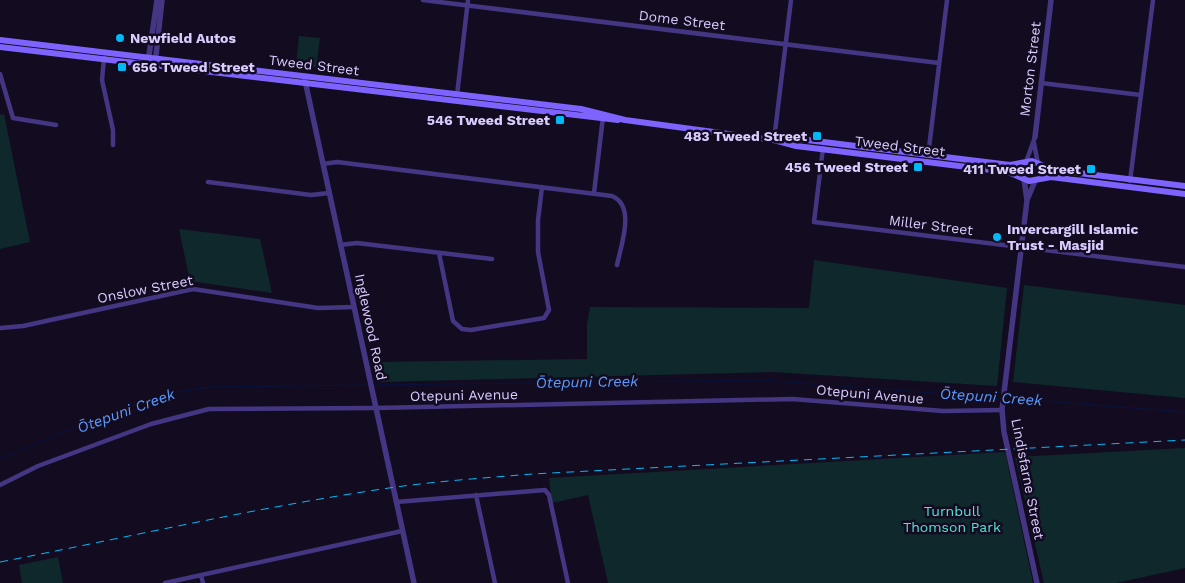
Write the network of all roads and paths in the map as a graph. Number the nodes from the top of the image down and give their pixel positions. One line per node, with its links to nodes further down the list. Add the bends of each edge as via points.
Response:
1 (157, 0): 14 (street)
2 (162, 0): 14 (street)
3 (423, 0): 8 (street, Dome Street)
4 (791, 0): 10 (street)
5 (947, 0): 15 (street)
6 (1051, 0): 18 (street, Morton Street)
7 (1153, 0): 19 (street)
8 (468, 3): 10 (street, Dome Street); 20 (street)
9 (0, 40): 12 (main road, Tweed Street)
10 (786, 44): 15 (street, Dome Street); 24 (street)
11 (0, 47): 13 (main road, Tweed Street)
12 (104, 52): 13 (street); 14 (main road, Tweed Street)
13 (103, 60): 14 (main road, Tweed Street); 25 (street, via 102,80 113,130)
14 (152, 61): 17 (main road, Tweed Street)
15 (939, 63): 27 (street)
16 (0, 74): 22 (street, via 13,118)
17 (305, 80): 20 (main road, Tweed Street); 29 (street, Inglewood Road)
18 (1041, 83): 19 (street); 23 (street, Morton Street)
19 (1141, 95): 34 (street)
20 (456, 98): 21 (main road, Tweed Street)
21 (603, 116): 24 (main road, Tweed Street); 38 (street)
22 (56, 125)
23 (1034, 139): 28 (street, Morton Street); 30 (street, Morton Street)
24 (774, 140): 26 (main road, Tweed Street, via 791,138)
25 (113, 145)
26 (823, 146): 27 (main road, Tweed Street); 42 (street, Miller Street, via 814,222)
27 (928, 159): 28 (main road, Tweed Street, via 1010,165); 31 (main road, Tweed Street, via 1008,172)
28 (1026, 163): 30 (main road, via 1032,161); 31 (main road, via 1021,171)
29 (323, 164): 36 (street, via 337,162); 37 (street, Inglewood Road)
30 (1038, 165): 32 (main road, via 1041,173); 34 (main road)
31 (1024, 179): 32 (main road); 40 (street, Lindisfarne Street)
32 (1035, 180): 34 (main road, via 1050,177); 40 (street, Lindisfarne Street)
33 (208, 182): 37 (street, via 311,195)
34 (1130, 183): 35 (main road); 39 (main road)
35 (1185, 186)
36 (542, 187): 38 (street); 43 (street, via 538,252 549,310 544,318 471,330 456,326)
37 (329, 193): 41 (street, Inglewood Road)
38 (594, 193): 45 (street, via 612,196 624,206)
39 (1185, 194)
40 (1027, 200): 42 (street, Lindisfarne Street)
41 (340, 245): 43 (street, via 357,243); 47 (street, Inglewood Road)
42 (1021, 247): 46 (street, Miller Street); 50 (street, Lindisfarne Street)
43 (439, 253): 44 (street)
44 (492, 259)
45 (617, 265)
46 (1185, 268)
47 (354, 307): 48 (street, Onslow Street, via 318,308 193,289 23,326); 49 (street, Inglewood Road)
48 (0, 328)
49 (376, 408): 50 (street, Otepuni Avenue, via 792,399 943,411); 51 (street, Otepuni Avenue, via 209,409 151,424 38,466); 53 (street, Inglewood Road)
50 (1002, 410): 61 (street, Lindisfarne Street)
51 (0, 485)
52 (476, 495): 53 (street); 59 (street); 60 (street, via 542,489 549,495)
53 (396, 502): 54 (street, Inglewood Road)
54 (402, 531): 55 (street); 58 (street, Inglewood Road)
55 (201, 575): 56 (street); 57 (street)
56 (165, 583)
57 (203, 583)
58 (414, 583)
59 (495, 583)
60 (568, 583)
61 (1037, 583)

